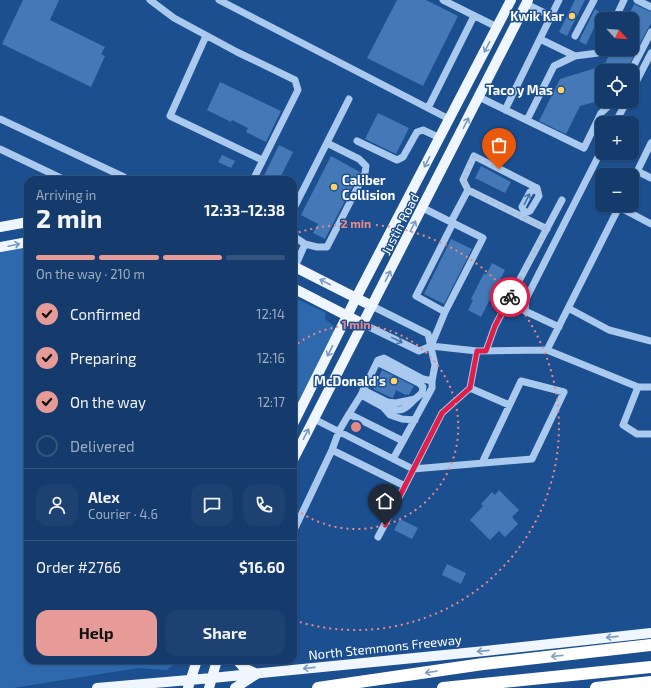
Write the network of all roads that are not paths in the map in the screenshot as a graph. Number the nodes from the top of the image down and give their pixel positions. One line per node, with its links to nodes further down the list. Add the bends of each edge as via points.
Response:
1 (150, 0): 16 (street, via 174,18)
2 (219, 0): 26 (street)
3 (443, 0): 12 (street)
4 (511, 0): 14 (main road, Justin Road)
5 (558, 0): 13 (street)
6 (594, 0): 17 (street)
7 (624, 0): 11 (street)
8 (637, 0): 10 (street)
9 (527, 2): 13 (street); 24 (main road, Justin Road)
10 (651, 7)
11 (618, 12)
12 (474, 16): 14 (street); 26 (street)
13 (551, 16): 18 (street)
14 (497, 27): 30 (main road, Justin Road, one-way to 30)
15 (651, 32): 22 (street)
16 (206, 36): 37 (street, via 295,80 298,90); 37 (street, via 170,116)
17 (575, 36)
18 (540, 38): 21 (street); 28 (street)
19 (651, 53): 23 (street)
20 (595, 54): 21 (street)
21 (575, 56): 31 (street, via 554,66)
22 (635, 64)
23 (639, 76)
24 (479, 97): 28 (street); 48 (main road, Justin Road, one-way to 24)
25 (349, 99): 34 (street)
26 (428, 108): 30 (street)
27 (606, 108): 31 (street, via 601,113 584,148)
28 (505, 110): 31 (street)
29 (0, 118): 42 (street)
30 (449, 119): 32 (main road, Justin Road)
31 (527, 120)
32 (440, 138): 33 (street, via 423,130 417,132 403,157 397,160); 64 (main road, Justin Road, one-way to 64)
33 (357, 141)
34 (328, 143): 47 (street); 59 (street, via 359,159 366,166 366,173 327,247)
35 (651, 143): 39 (street)
36 (0, 149): 41 (street)
37 (262, 160): 43 (street)
38 (596, 160): 70 (street, via 526,299 525,311)
39 (638, 168)
40 (639, 172): 44 (street)
41 (57, 176)
42 (120, 176)
43 (255, 176)
44 (651, 178)
45 (468, 190): 51 (street); 51 (street, one-way to 45, via 530,211 539,196 537,188 474,156 463,180); 52 (street)
46 (562, 200): 56 (street)
47 (297, 202)
48 (423, 208): 52 (street); 65 (main road, Justin Road, one-way to 48)
49 (617, 212): 66 (street)
50 (630, 212): 54 (street)
51 (524, 215): 56 (street)
52 (452, 222): 67 (street, via 416,296); 67 (street, via 483,238)
53 (24, 223): 55 (main road)
54 (651, 224)
55 (0, 227)
56 (547, 229): 75 (street, via 495,326)
57 (297, 239): 59 (street)
58 (24, 243): 60 (main road, one-way to 58)
59 (305, 244): 61 (street)
60 (0, 248)
61 (297, 261)
62 (297, 268): 64 (main road, one-way to 62)
63 (297, 290): 68 (main road)
64 (356, 298): 65 (main road); 68 (main road, Justin Road)
65 (372, 306): 69 (main road, Justin Road); 72 (street, via 428,334)
66 (568, 308): 70 (street); 71 (street, via 609,330)
67 (445, 312): 72 (street)
68 (347, 316): 69 (main road); 84 (main road, Justin Road, one-way to 84)
69 (363, 324): 72 (street, one-way to 72, via 419,351); 85 (main road, Justin Road)
70 (559, 327): 73 (street)
71 (651, 340)
72 (431, 346): 74 (street); 77 (street, via 435,365)
73 (547, 350): 75 (street); 78 (street)
74 (477, 351): 75 (street); 80 (street)
75 (486, 351)
76 (377, 362): 77 (street, via 384,358 423,379); 81 (street); 81 (street, via 421,384 422,393 415,399 396,403)
77 (432, 381): 86 (street, via 432,388)
78 (638, 387): 79 (street); 88 (street, via 623,425 637,434)
79 (651, 387)
80 (470, 388): 82 (street); 94 (street, via 442,413)
81 (362, 392): 83 (street); 86 (street, via 390,415)
82 (509, 405): 93 (street); 93 (street, via 521,381 564,392 532,459)
83 (349, 414): 87 (street); 89 (street)
84 (297, 416)
85 (314, 419): 87 (street); 91 (main road, Justin Road, one-way to 85)
86 (415, 420): 89 (street)
87 (339, 431): 90 (street); 92 (street)
88 (651, 434)
89 (403, 441): 92 (street)
90 (332, 450): 95 (street); 96 (street)
91 (297, 452)
92 (393, 459): 94 (street)
93 (482, 463): 94 (street)
94 (413, 469): 95 (street)
95 (405, 486): 97 (street)
96 (297, 524)
97 (378, 538)
98 (651, 633): 104 (main road, North Stemmons Freeway, one-way to 104)
99 (651, 645): 110 (highway, one-way to 110, via 483,664)
100 (196, 664): 107 (main road)
101 (216, 664): 106 (main road)
102 (240, 664): 104 (main road)
103 (651, 667): 111 (highway)
104 (257, 674): 106 (main road, North Stemmons Freeway); 109 (main road)
105 (651, 682): 112 (highway)
106 (211, 683): 107 (main road, North Stemmons Freeway)
107 (190, 684): 108 (main road, North Stemmons Freeway)
108 (104, 688)
109 (235, 688)
110 (318, 688)
111 (444, 688)
112 (596, 688)

